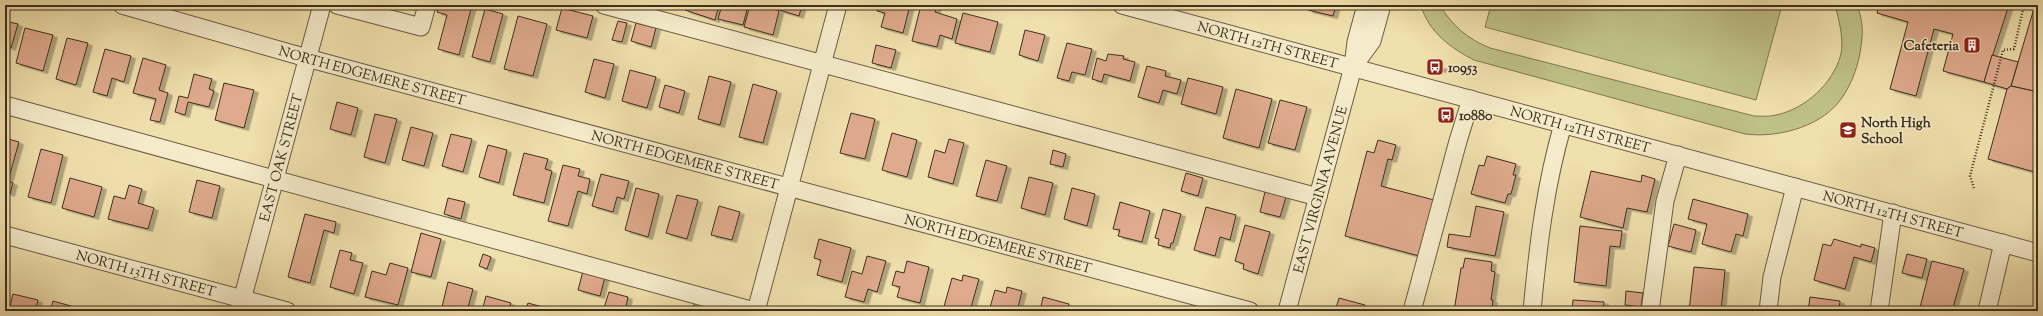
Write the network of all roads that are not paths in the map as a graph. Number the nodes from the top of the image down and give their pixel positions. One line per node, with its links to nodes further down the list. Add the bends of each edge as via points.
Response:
1 (122, 5): 10 (street, NORTH EDGEMERE STREET)
2 (322, 5): 10 (street, EAST OAK STREET)
3 (337, 5): 4 (street, via 421,27)
4 (427, 5)
5 (604, 5): 11 (street)
6 (838, 5): 11 (street)
7 (1122, 5): 12 (street, NORTH 12TH STREET)
8 (1366, 5): 12 (street, EAST VIRGINIA AVENUE, via 1356,42)
9 (1382, 5): 12 (street, EAST VIRGINIA AVENUE, via 1372,41)
10 (307, 58): 17 (street, EAST OAK STREET); 19 (street, NORTH EDGEMERE STREET)
11 (822, 64): 19 (street); 20 (street)
12 (1353, 67): 13 (street, NORTH 12TH STREET); 20 (street, EAST VIRGINIA AVENUE)
13 (1471, 99): 15 (street, NORTH 12TH STREET); 30 (street)
14 (5, 105): 17 (street)
15 (1563, 124): 16 (street, NORTH 12TH STREET); 31 (street, via 1539,234)
16 (1678, 155): 18 (street, NORTH 12TH STREET); 32 (street, via 1665,201)
17 (276, 179): 25 (street, EAST OAK STREET); 27 (street)
18 (1794, 187): 21 (street, NORTH 12TH STREET); 33 (street, via 1772,277)
19 (788, 188): 27 (street); 28 (street, NORTH EDGEMERE STREET)
20 (1318, 197): 29 (street, EAST VIRGINIA AVENUE)
21 (1892, 213): 23 (street, NORTH 12TH STREET); 34 (street)
22 (5, 235): 25 (street, NORTH 13TH STREET)
23 (2003, 243): 24 (street, NORTH 12TH STREET); 35 (street)
24 (2038, 252)
25 (240, 305): 26 (street, NORTH 13TH STREET)
26 (287, 311)
27 (755, 311)
28 (1250, 311)
29 (1287, 311)
30 (1412, 311)
31 (1532, 311)
32 (1650, 311)
33 (1768, 311)
34 (1879, 311)
35 (1987, 311)

